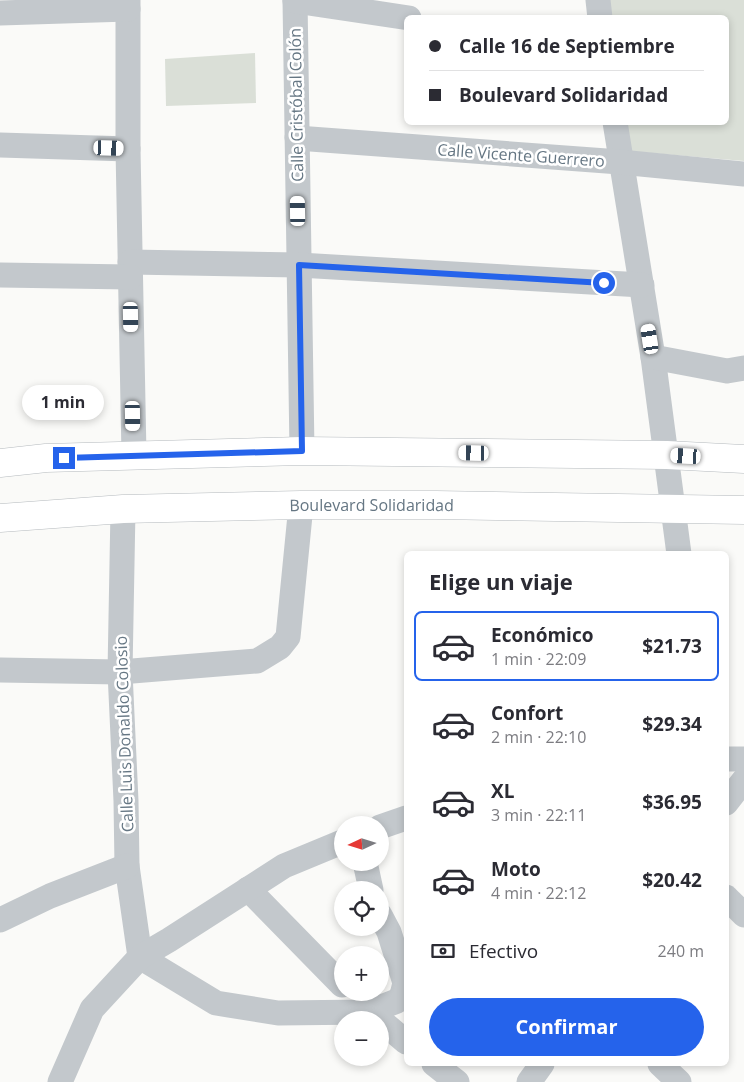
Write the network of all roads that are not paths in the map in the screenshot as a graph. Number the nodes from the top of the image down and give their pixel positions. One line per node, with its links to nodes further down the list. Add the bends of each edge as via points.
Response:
1 (295, 0): 6 (street); 8 (street, Calle Cristóbal Colón)
2 (598, 0): 5 (street)
3 (128, 5): 4 (street); 10 (street)
4 (0, 14)
5 (600, 15)
6 (404, 17)
7 (614, 125): 11 (street)
8 (297, 138): 11 (street, Calle Vicente Guerrero); 13 (street, Calle Cristóbal Colón)
9 (0, 145): 10 (street)
10 (128, 149): 14 (street)
11 (620, 162): 12 (street, Calle Vicente Guerrero); 16 (street)
12 (744, 174)
13 (299, 265): 14 (street); 16 (street); 19 (street, Calle Cristóbal Colón)
14 (130, 270): 15 (street); 20 (street)
15 (0, 275)
16 (642, 285): 17 (street)
17 (653, 357): 18 (street, via 727,371); 21 (street)
18 (744, 368)
19 (302, 451): 20 (main road); 21 (main road)
20 (134, 455): 23 (main road)
21 (667, 456): 22 (main road); 26 (street)
22 (744, 459)
23 (0, 463)
24 (301, 505): 25 (main road, Boulevard Solidaridad); 26 (main road, Boulevard Solidaridad); 31 (street, via 288,637 280,648 257,661)
25 (123, 509): 28 (main road, Boulevard Solidaridad); 31 (street, Calle Luis Donaldo Colosio)
26 (672, 510): 27 (main road, Boulevard Solidaridad); 29 (street)
27 (744, 510)
28 (0, 518)
29 (679, 551)
30 (0, 670): 31 (street)
31 (120, 672): 39 (street, Calle Luis Donaldo Colosio)
32 (729, 759): 33 (street)
33 (744, 759)
34 (744, 780): 35 (street)
35 (729, 799)
36 (404, 819): 37 (street)
37 (389, 825)
38 (334, 845): 40 (street, via 284,866)
39 (127, 866): 43 (street, via 50,896); 45 (street, Calle Luis Donaldo Colosio)
40 (248, 889): 45 (street); 46 (street)
41 (729, 900): 42 (street)
42 (744, 914)
43 (0, 920)
44 (389, 930): 47 (street)
45 (140, 957): 52 (street, via 216,1003 278,1014); 58 (street, via 92,1009)
46 (334, 977)
47 (404, 981)
48 (404, 988): 51 (street, via 397,1002)
49 (359, 1001): 50 (street)
50 (370, 1011)
51 (384, 1011)
52 (334, 1016)
53 (389, 1028): 54 (street)
54 (404, 1040)
55 (437, 1066): 59 (street)
56 (541, 1066): 60 (street)
57 (662, 1066): 61 (street)
58 (60, 1082)
59 (457, 1082)
60 (529, 1082)
61 (679, 1082)

